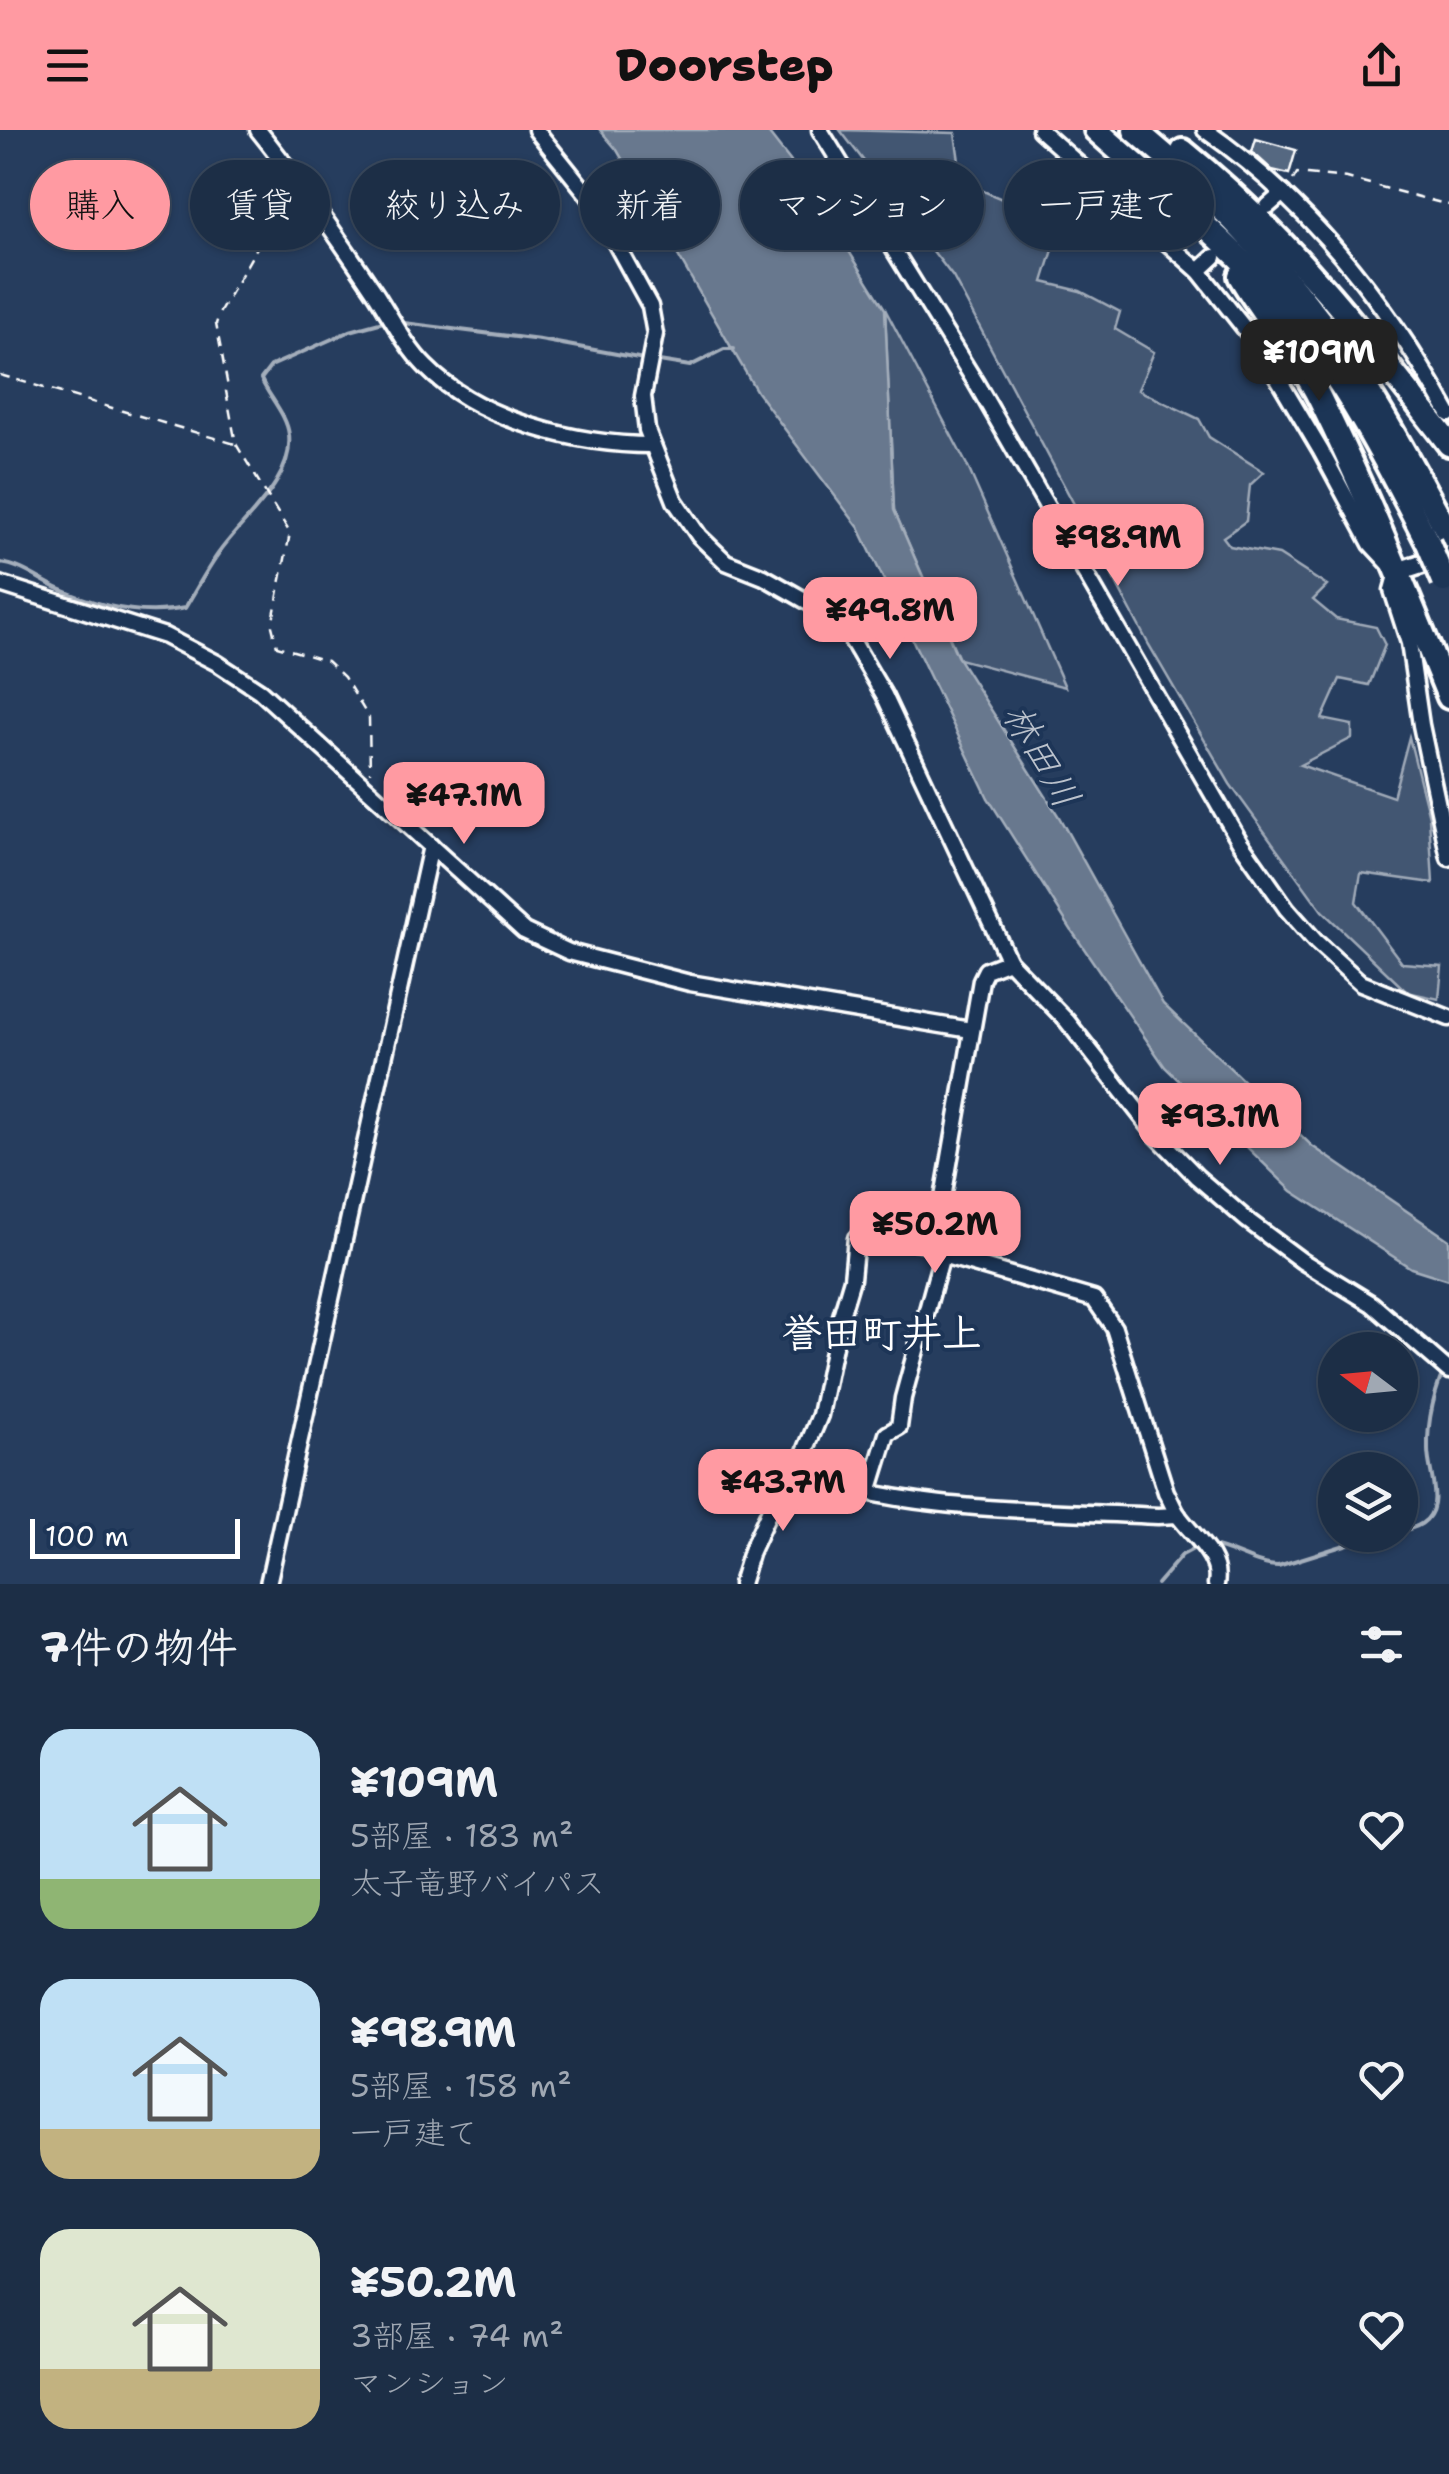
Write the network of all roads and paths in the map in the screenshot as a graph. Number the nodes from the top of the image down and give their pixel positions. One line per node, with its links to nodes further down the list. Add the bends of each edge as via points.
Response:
1 (258, 130): 9 (street)
2 (536, 130): 21 (street, via 592,200 650,306 655,334 643,396)
3 (820, 130): 31 (street, via 976,383 1240,842 1287,909 1361,983)
4 (1040, 130): 16 (street)
5 (1096, 130): 15 (highway)
6 (1134, 130): 22 (highway, via 1180,166 1275,264 1368,391)
7 (1151, 130): 20 (highway, via 1282,239)
8 (1205, 130): 10 (street)
9 (282, 160)
10 (1283, 193): 11 (path, via 1298,173); 12 (street); 18 (street, via 1354,268)
11 (1449, 204)
12 (1268, 206)
13 (330, 226): 21 (street, via 425,366 460,392 554,432 608,445)
14 (256, 250): 19 (path, via 216,324)
15 (1217, 250): 16 (street); 22 (highway, via 1284,306 1346,388); 23 (highway, via 1319,397)
16 (1199, 270): 23 (street, via 1260,348 1371,544)
17 (0, 376): 19 (path)
18 (1449, 414)
19 (236, 444): 27 (path, via 290,534 272,626 277,646 327,661 344,677 369,718)
20 (1449, 444)
21 (652, 445): 30 (street, via 675,501 726,562 840,620 884,695)
22 (1442, 544): 23 (street); 25 (highway, bridge)
23 (1397, 572): 26 (highway); 29 (street, via 1392,590 1409,643)
24 (0, 584): 27 (street, via 165,636 217,662)
25 (1446, 589)
26 (1449, 697)
27 (370, 788): 28 (street)
28 (431, 846): 32 (street, via 524,932 569,952 690,983); 38 (street)
29 (1449, 858)
30 (1010, 961): 32 (street, via 986,970); 34 (street, via 1197,1177 1302,1261 1372,1304)
31 (1449, 1018)
32 (971, 1030): 33 (street)
33 (938, 1250): 35 (street, via 856,1238 820,1415); 36 (street, via 899,1426 888,1434); 37 (street, via 1094,1300 1114,1328)
34 (1443, 1368)
35 (797, 1470): 36 (street); 39 (street, via 772,1505)
36 (869, 1492): 37 (street, via 979,1507)
37 (1178, 1515): 40 (street, via 1208,1553)
38 (268, 1584)
39 (741, 1584)
40 (1216, 1584)

